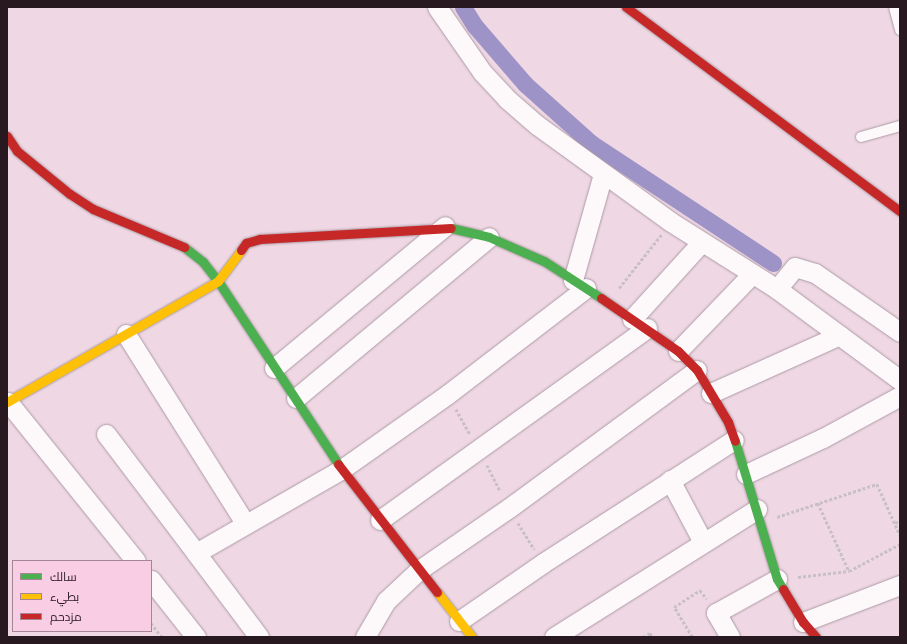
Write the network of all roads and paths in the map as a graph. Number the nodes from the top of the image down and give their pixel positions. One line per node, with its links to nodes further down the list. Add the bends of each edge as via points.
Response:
1 (437, 7): 8 (street, via 482,72 506,99)
2 (626, 7): 9 (street)
3 (894, 7): 4 (lane)
4 (900, 30)
5 (900, 126): 7 (lane)
6 (7, 136): 15 (street, via 17,151 70,194 93,209 185,247)
7 (861, 136)
8 (603, 174): 10 (street); 16 (street)
9 (900, 210)
10 (671, 222): 13 (street); 18 (path)
11 (445, 226): 12 (street); 15 (street, via 260,239 246,243 240,248); 24 (street)
12 (489, 237): 16 (street, via 544,261); 30 (street)
13 (702, 243): 14 (street); 19 (street)
14 (752, 274): 17 (street); 23 (street)
15 (218, 281): 21 (street); 24 (street)
16 (580, 284): 18 (street); 28 (street)
17 (777, 289): 20 (street, via 795,267 803,267 834,285); 22 (street)
18 (608, 302): 19 (street)
19 (640, 323): 23 (street); 34 (street)
20 (900, 332)
21 (126, 334): 31 (street); 43 (street)
22 (840, 335): 26 (street); 27 (street)
23 (678, 351): 25 (street)
24 (274, 368): 30 (street)
25 (697, 370): 27 (street); 39 (street)
26 (900, 380)
27 (711, 393): 33 (street)
28 (448, 394): 34 (path); 35 (street)
29 (900, 396): 36 (street, via 823,438)
30 (296, 398): 35 (street)
31 (7, 402): 49 (street)
32 (106, 434): 48 (street)
33 (734, 440): 36 (street); 37 (street)
34 (479, 451): 39 (path); 41 (street)
35 (342, 469): 41 (street); 43 (street)
36 (746, 474): 40 (street)
37 (670, 480): 46 (street); 50 (street)
38 (818, 503): 40 (path); 44 (path, via 877,484); 52 (path)
39 (509, 508): 50 (path); 51 (street)
40 (758, 516): 46 (street); 53 (street)
41 (380, 520): 51 (street)
42 (900, 521): 44 (path)
43 (245, 523): 48 (street)
44 (895, 523): 45 (path)
45 (900, 535)
46 (703, 542): 65 (street)
47 (900, 544): 52 (path)
48 (196, 553): 62 (street)
49 (135, 560)
50 (543, 563): 57 (street)
51 (418, 570): 57 (street); 63 (street, via 386,601)
52 (849, 571): 53 (path)
53 (777, 579): 56 (street); 58 (street)
54 (152, 581): 61 (street)
55 (900, 585): 58 (street)
56 (716, 613): 68 (path, via 700,590 675,606); 69 (street)
57 (459, 621): 64 (street)
58 (803, 622): 70 (street)
59 (152, 624): 60 (path)
60 (162, 637)
61 (196, 637)
62 (259, 637)
63 (365, 637)
64 (472, 637)
65 (554, 637)
66 (643, 637): 67 (path, via 650,633)
67 (653, 637)
68 (692, 637)
69 (730, 637)
70 (816, 637)

